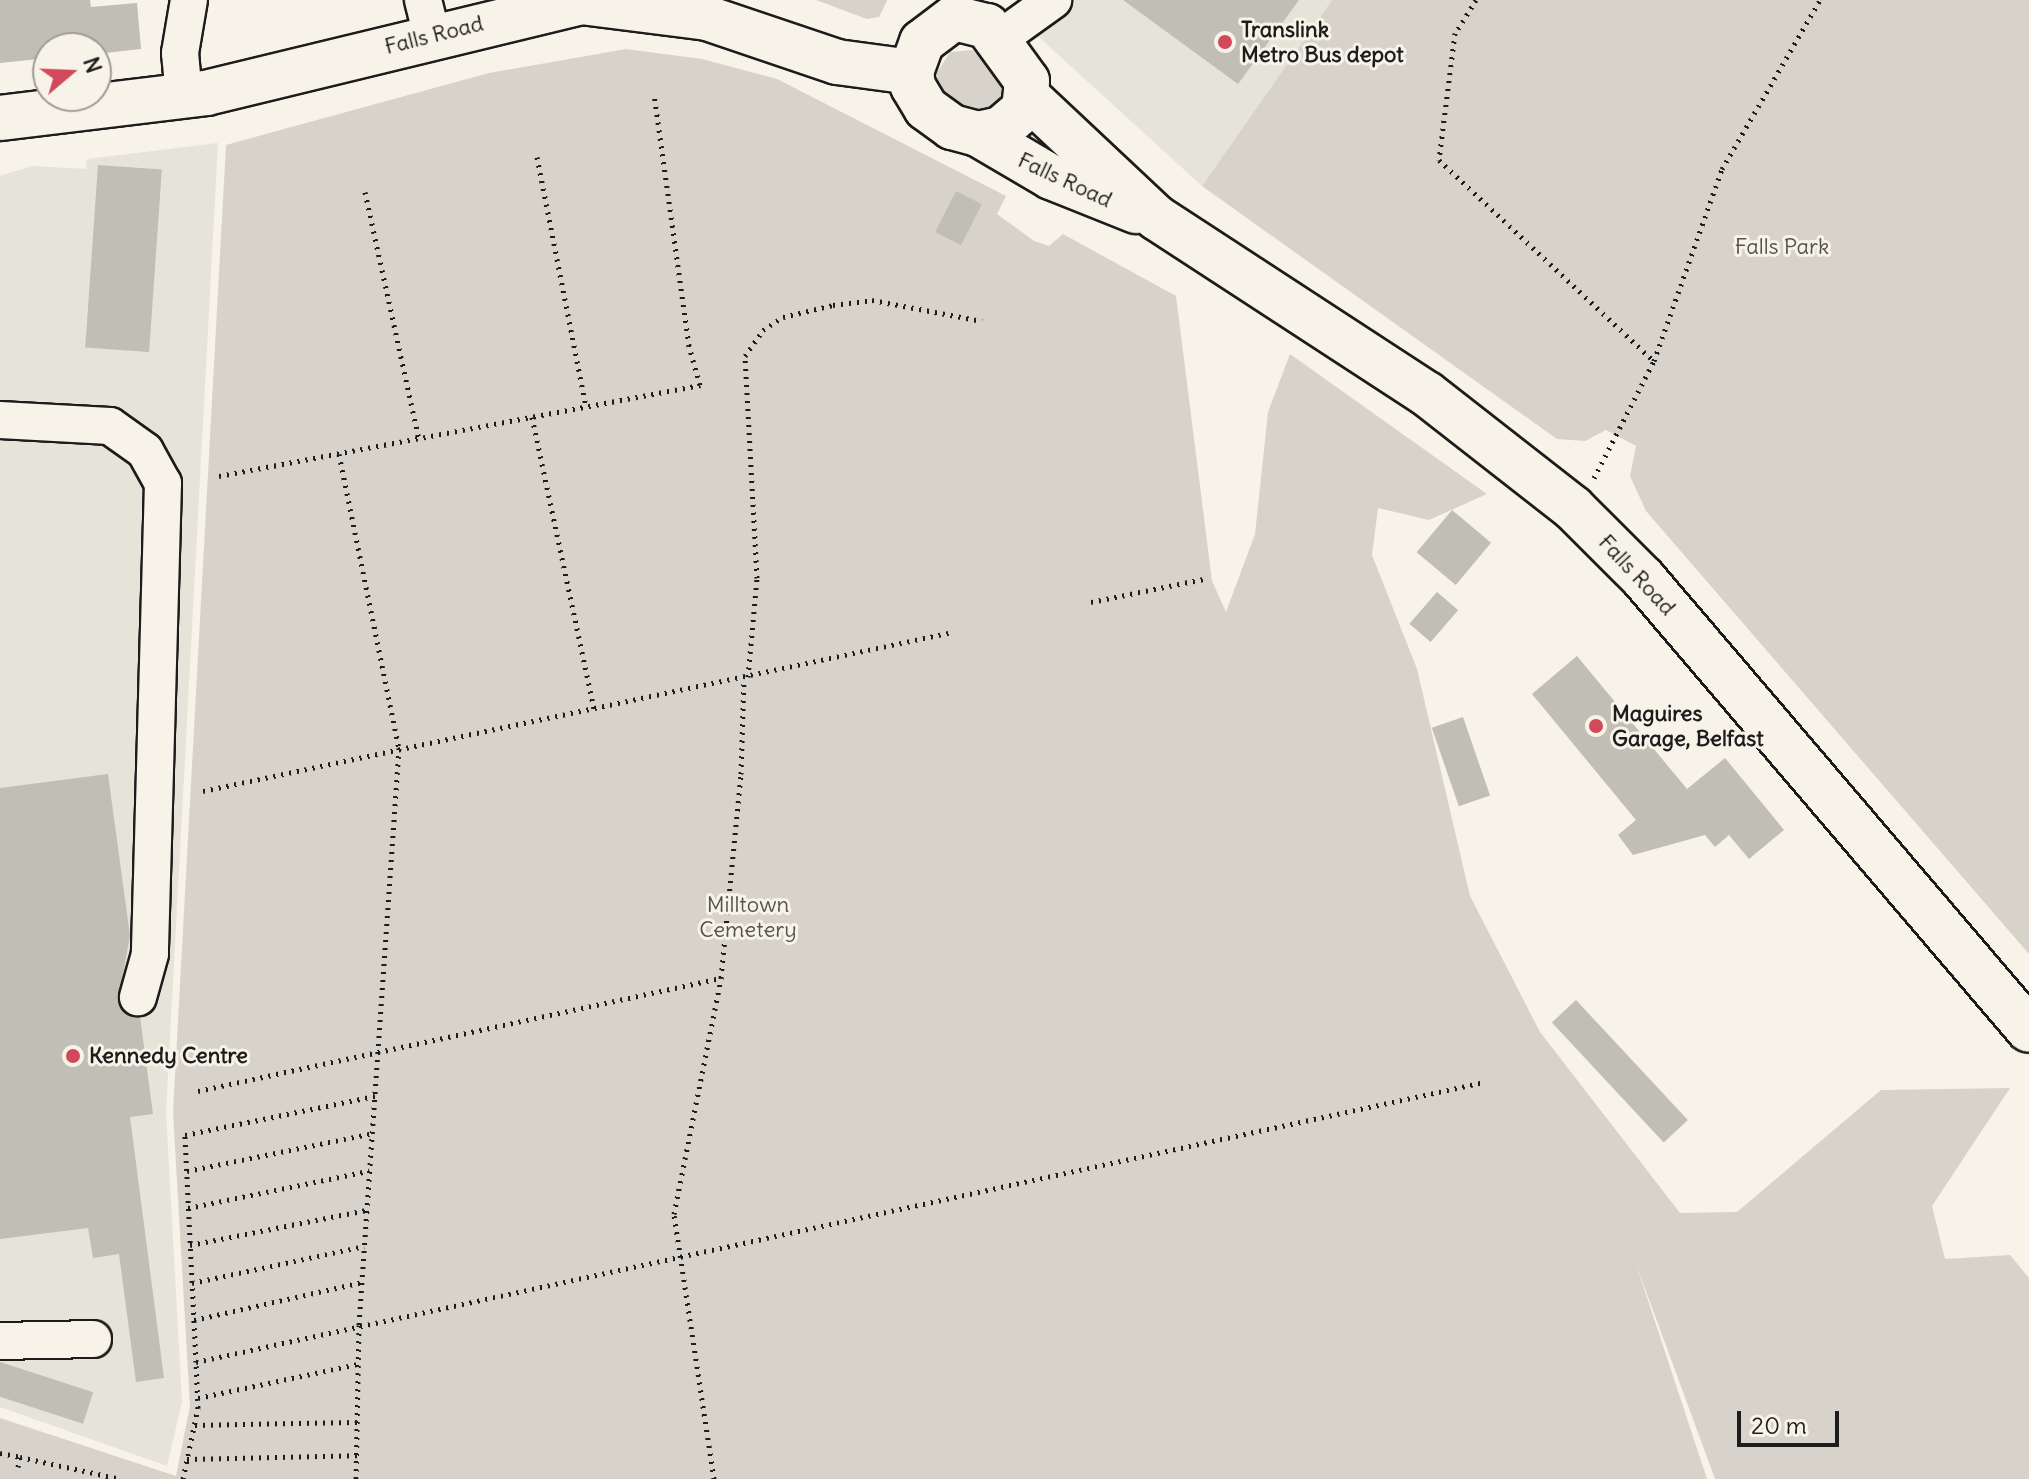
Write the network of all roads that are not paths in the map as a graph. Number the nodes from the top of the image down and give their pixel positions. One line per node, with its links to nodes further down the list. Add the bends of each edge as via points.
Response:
1 (189, 0): 7 (street, via 180,53)
2 (1053, 0): 4 (street)
3 (521, 7): 5 (main road, Falls Road); 6 (main road, Falls Road, via 581,2 647,7 757,32 837,62)
4 (970, 15): 6 (main road, via 922,42); 8 (main road, via 1019,64)
5 (428, 18): 7 (main road, Falls Road)
6 (911, 72): 10 (main road, via 926,108)
7 (184, 96): 9 (main road, Falls Road)
8 (1029, 98): 10 (main road, via 1015,121); 11 (main road, Falls Road)
9 (0, 118)
10 (978, 134): 11 (main road, Falls Road, via 1077,189)
11 (1157, 218): 14 (main road, Falls Road, via 1427,394 1573,508 1643,578)
12 (0, 420): 13 (street, via 110,426 145,451 163,483 150,954)
13 (138, 997)
14 (2029, 1030)
15 (93, 1339): 16 (street)
16 (0, 1341)

